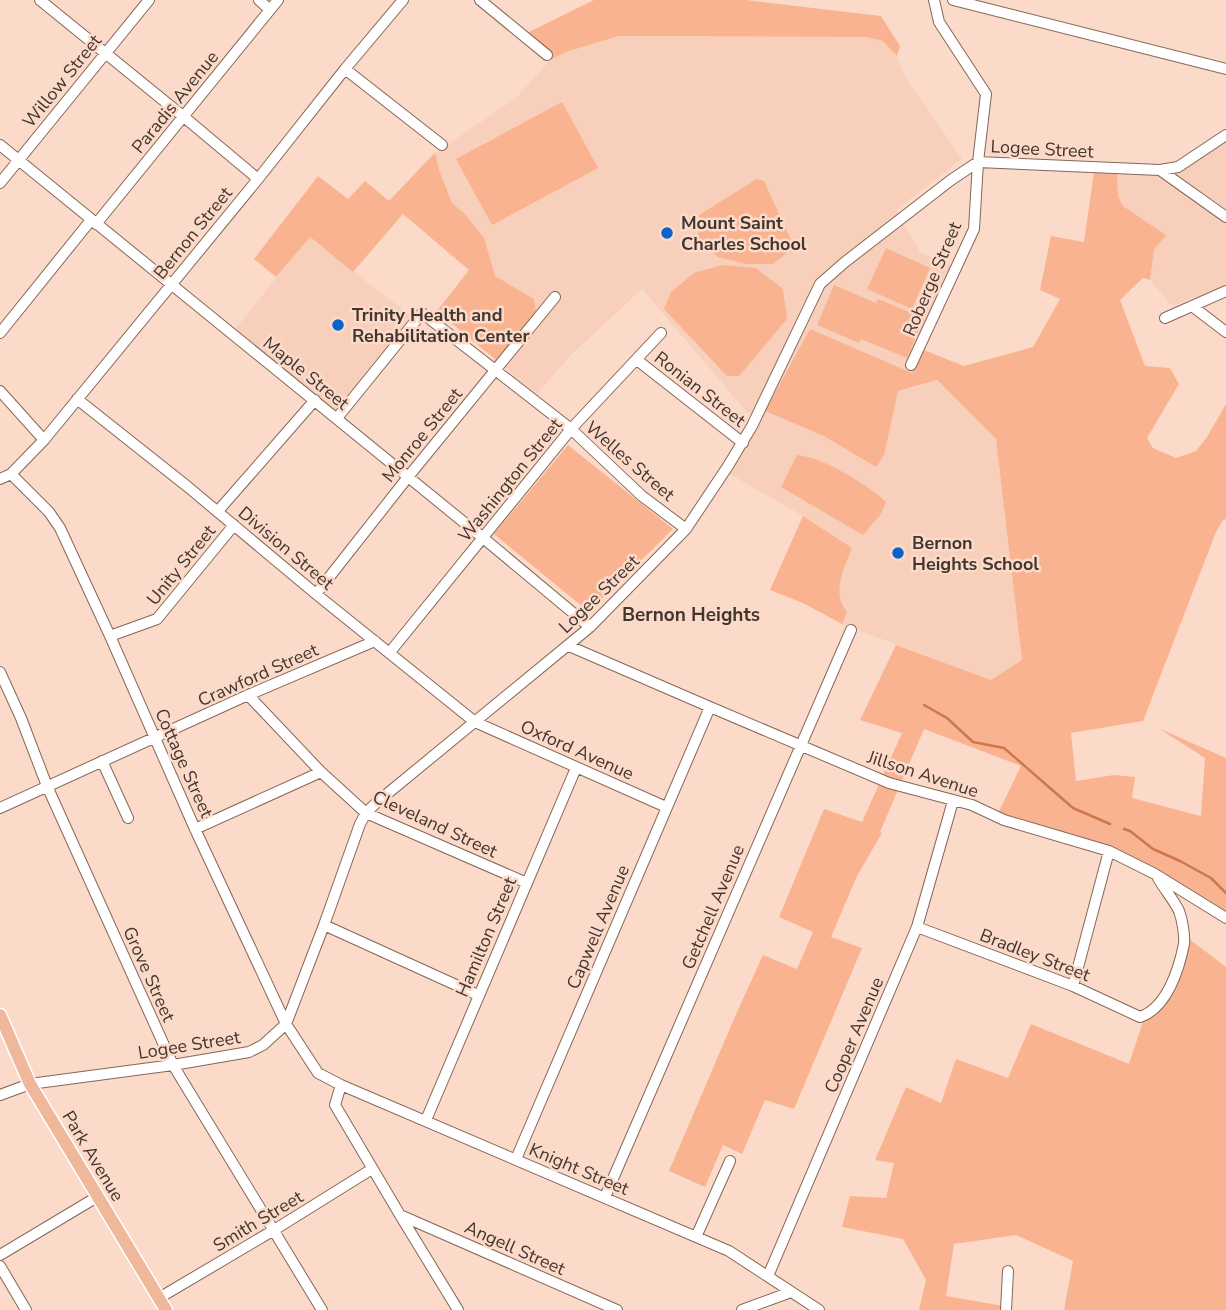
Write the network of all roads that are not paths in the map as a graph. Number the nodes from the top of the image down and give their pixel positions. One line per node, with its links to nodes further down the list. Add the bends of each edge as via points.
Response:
1 (40, 0): 10 (street)
2 (149, 0): 10 (street, Willow Street)
3 (259, 0): 9 (street)
4 (278, 0): 9 (street, Paradis Avenue)
5 (403, 0): 12 (street, Bernon Street)
6 (480, 0): 11 (street)
7 (934, 0): 19 (street, Roberge Street, via 939,22 986,94)
8 (953, 0): 13 (street)
9 (270, 10): 14 (street, Paradis Avenue)
10 (105, 53): 14 (street); 18 (street, Willow Street)
11 (547, 55)
12 (345, 69): 17 (street); 21 (street, Bernon Street)
13 (1226, 69)
14 (184, 117): 21 (street); 24 (street, Paradis Avenue)
15 (1226, 135): 20 (street, Logee Street, via 1178,167)
16 (0, 145): 18 (street, Maple Street)
17 (442, 145)
18 (19, 160): 22 (street, Willow Street); 24 (street, Maple Street)
19 (978, 162): 20 (street, Logee Street); 34 (street, Roberge Street, via 974,229); 42 (street, Logee Street, via 820,284)
20 (1160, 170): 23 (street)
21 (258, 179): 25 (street, Bernon Street)
22 (0, 183)
23 (1226, 217)
24 (93, 222): 25 (street, Maple Street); 31 (street, Paradis Avenue)
25 (172, 284): 37 (street, Bernon Street); 38 (street, Maple Street)
26 (1226, 291): 28 (street)
27 (555, 297): 35 (street, Monroe Street)
28 (1192, 306): 29 (street); 30 (street)
29 (1165, 318)
30 (1226, 332)
31 (0, 333)
32 (661, 334): 33 (street, Washington Street)
33 (637, 360): 40 (street, Washington Street); 42 (street, Ronian Street)
34 (911, 365)
35 (495, 370): 39 (street, Welles Street, via 422,313); 40 (street, Welles Street); 44 (street, Monroe Street)
36 (0, 391): 41 (street)
37 (77, 399): 41 (street, Bernon Street); 46 (street, Division Street)
38 (315, 400): 39 (street, Maple Street); 46 (street)
39 (337, 418): 44 (street, Maple Street)
40 (570, 429): 48 (street, Welles Street, via 642,496); 49 (street, Washington Street)
41 (44, 440): 43 (street, Bernon Street)
42 (743, 443): 48 (street, Logee Street)
43 (11, 474): 45 (street, Bernon Street); 53 (street, Cottage Street, via 60,528)
44 (408, 477): 49 (street, Maple Street); 50 (street, Monroe Street)
45 (0, 479)
46 (218, 511): 47 (street, Division Street)
47 (234, 525): 50 (street, Division Street); 53 (street, Unity Street, via 157,619)
48 (686, 529): 51 (street, Logee Street)
49 (482, 537): 51 (street, Maple Street); 56 (street, Washington Street)
50 (316, 594): 54 (street, Division Street)
51 (590, 627): 55 (street, Logee Street)
52 (851, 630): 62 (street, Getchell Avenue)
53 (110, 636): 61 (street, Cottage Street)
54 (375, 641): 56 (street, Division Street); 58 (street, Crawford Street)
55 (569, 646): 59 (street, Jillson Avenue); 60 (street, Logee Street)
56 (390, 652): 60 (street, Division Street)
57 (0, 671): 66 (street, Grove Street)
58 (248, 695): 61 (street, Crawford Street); 65 (street, Cleveland Street)
59 (709, 707): 62 (street, Jillson Avenue); 68 (street, Capwell Avenue)
60 (475, 722): 64 (street, Oxford Avenue); 70 (street, Logee Street)
61 (155, 737): 63 (street, Crawford Street); 72 (street, Cottage Street)
62 (800, 745): 67 (street, Jillson Avenue, via 890,783); 93 (street, Getchell Avenue)
63 (102, 761): 66 (street, Crawford Street); 71 (street)
64 (576, 768): 68 (street, Oxford Avenue); 75 (street, Hamilton Street)
65 (321, 772): 70 (street, Cleveland Street); 72 (street)
66 (47, 786): 69 (street, Crawford Street); 83 (street, Grove Street)
67 (953, 801): 73 (street, Jillson Avenue); 78 (street, Cooper Avenue)
68 (666, 807): 89 (street, Capwell Avenue)
69 (0, 808)
70 (366, 813): 75 (street, Cleveland Street); 77 (street, Logee Street)
71 (128, 818)
72 (195, 829): 82 (street, Cottage Street)
73 (1109, 851): 74 (street, Jillson Avenue); 79 (street)
74 (1155, 874): 76 (street, Jillson Avenue); 79 (street, Bradley Street, via 1179,911 1185,941 1173,982 1161,1002 1140,1017)
75 (527, 883): 80 (street, Hamilton Street)
76 (1226, 918)
77 (324, 925): 80 (street); 82 (street, Logee Street)
78 (917, 927): 79 (street, Bradley Street); 100 (street, Cooper Avenue)
79 (1073, 986)
80 (478, 995): 88 (street, Hamilton Street)
81 (0, 1015): 85 (main road, Park Avenue)
82 (286, 1024): 83 (street, Logee Street, via 249,1052); 84 (street, Cottage Street)
83 (173, 1065): 85 (street, Logee Street); 95 (street, Grove Street)
84 (318, 1073): 86 (street, Knight Street)
85 (30, 1084): 87 (street, Logee Street); 92 (main road, Park Avenue)
86 (341, 1085): 88 (street, Knight Street); 91 (street, via 335,1105)
87 (0, 1095)
88 (426, 1120): 89 (street, Knight Street)
89 (516, 1159): 93 (street, Knight Street)
90 (730, 1161): 96 (street)
91 (372, 1169): 94 (street); 95 (street, Smith Street)
92 (97, 1197): 97 (street); 102 (main road, Park Avenue)
93 (605, 1197): 96 (street, Knight Street)
94 (400, 1215): 106 (street); 107 (street, Angell Street)
95 (274, 1230): 102 (street, Smith Street); 105 (street, Grove Street)
96 (696, 1237): 100 (street, Knight Street)
97 (0, 1255)
98 (0, 1266): 103 (street)
99 (1008, 1272): 110 (street)
100 (768, 1276): 101 (street, Knight Street)
101 (791, 1292): 108 (street); 109 (street, Knight Street)
102 (159, 1298): 104 (main road, Park Avenue)
103 (26, 1310)
104 (166, 1310)
105 (322, 1310)
106 (458, 1310)
107 (617, 1310)
108 (742, 1310)
109 (819, 1310)
110 (1006, 1310)

